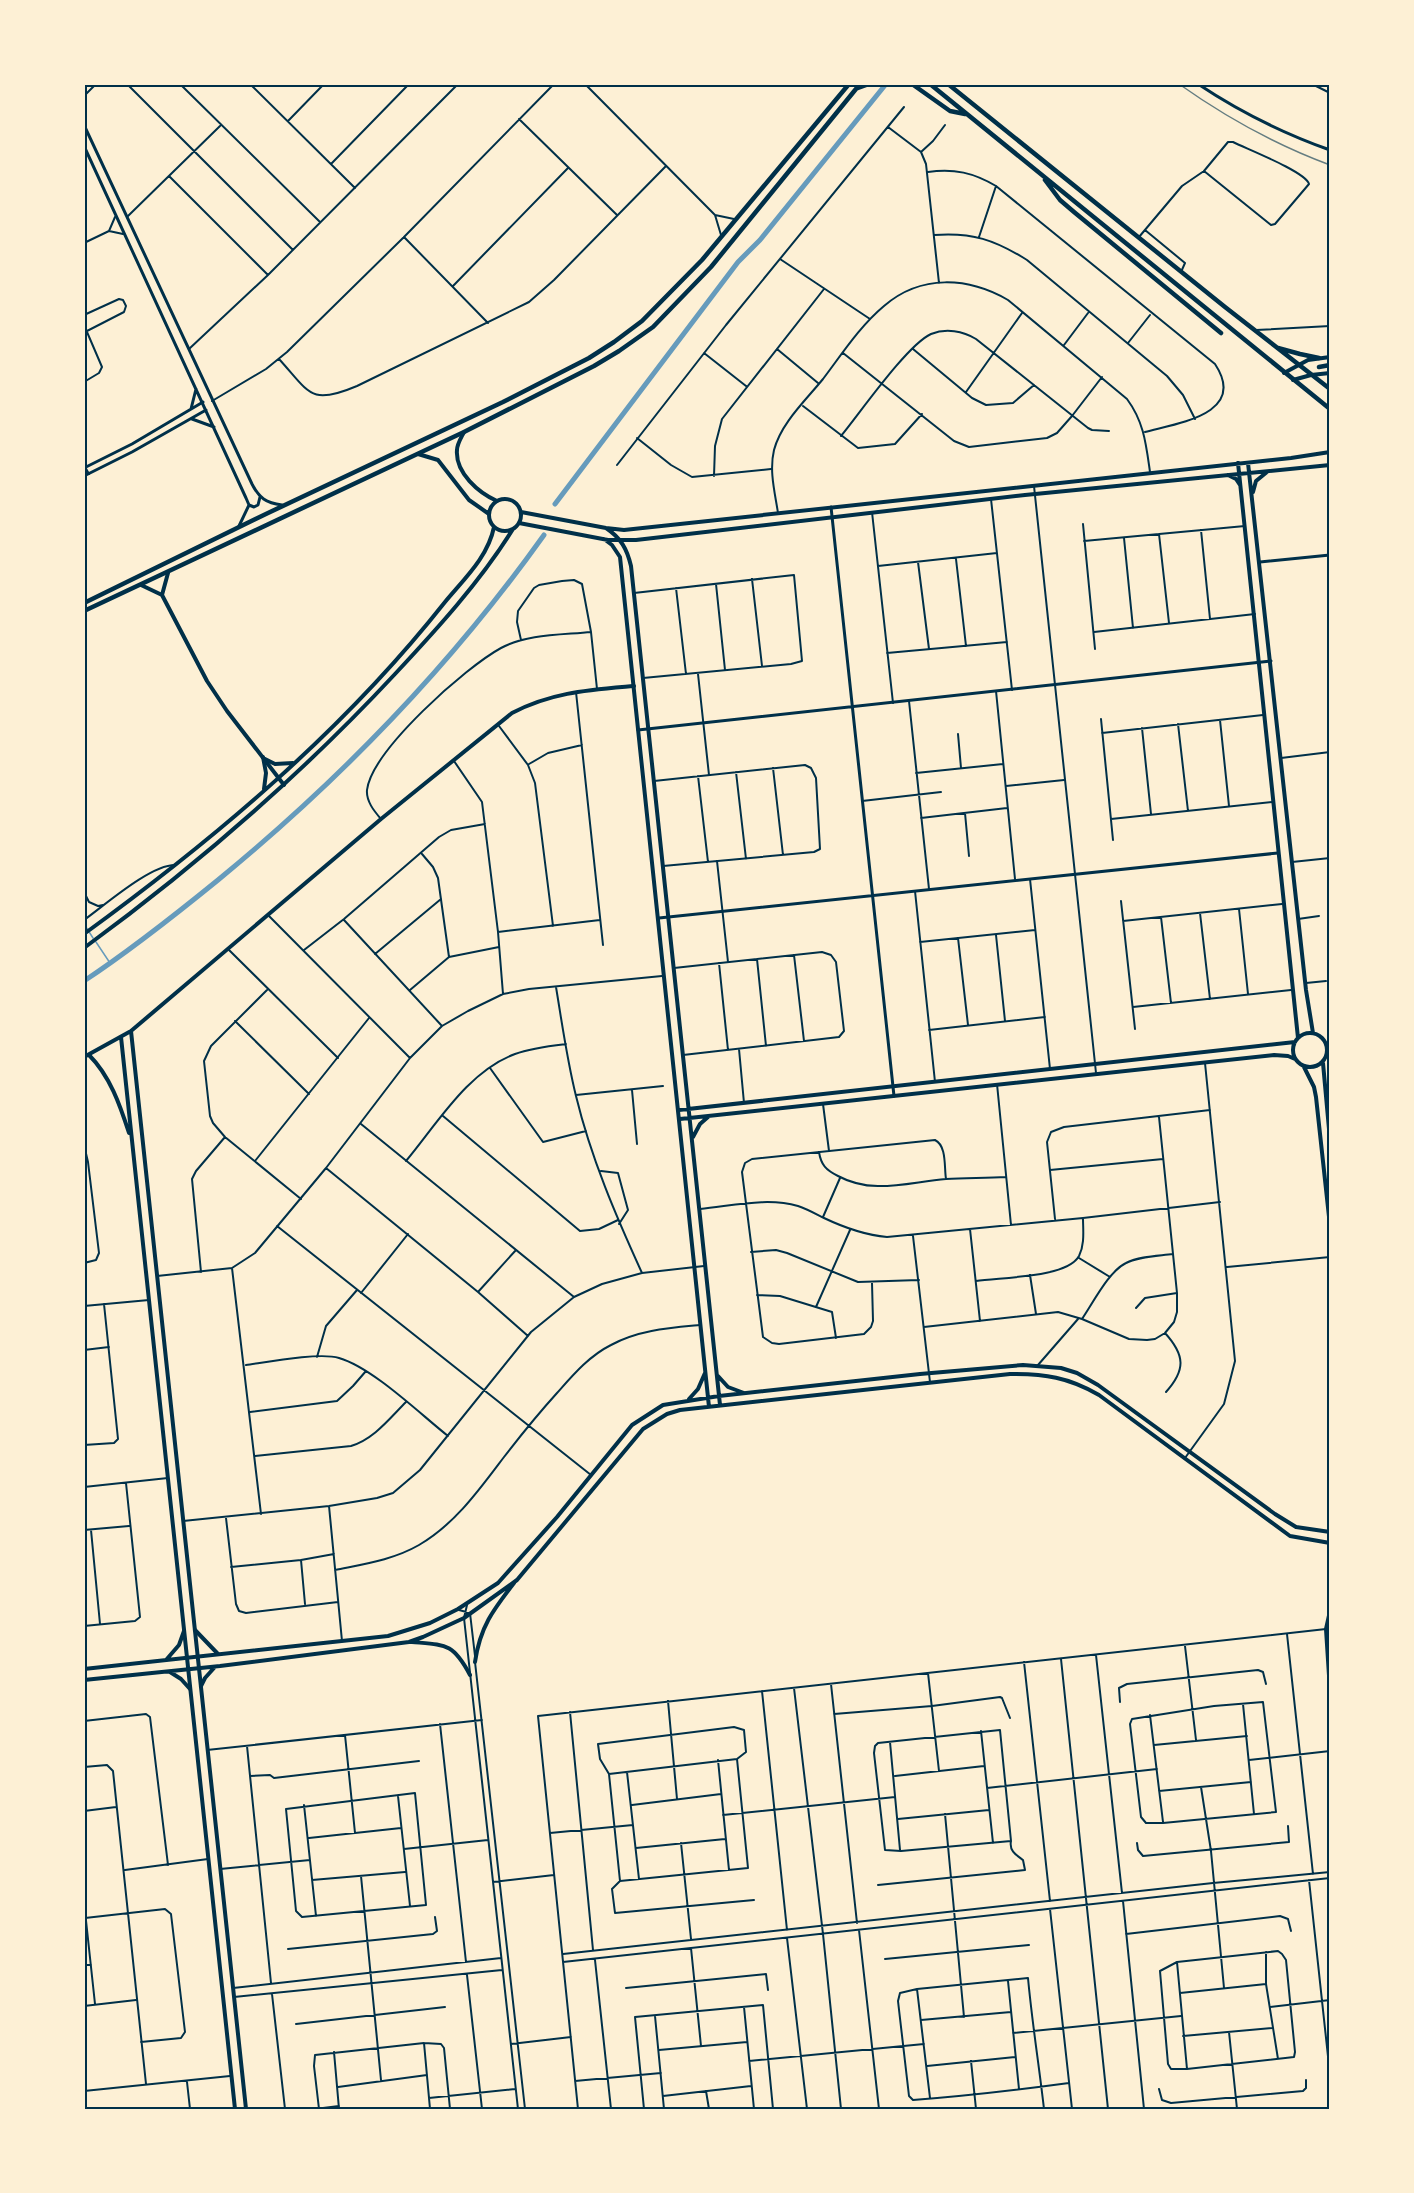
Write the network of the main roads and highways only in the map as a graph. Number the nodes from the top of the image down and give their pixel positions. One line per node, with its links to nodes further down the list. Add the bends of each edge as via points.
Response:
1 (849, 84): 13 (highway, via 674,291 642,321)
2 (860, 84): 7 (highway)
3 (869, 84): 7 (highway)
4 (912, 84): 8 (highway, via 950,111)
5 (930, 84): 8 (highway)
6 (948, 84): 11 (highway)
7 (856, 89): 17 (highway, via 672,309 641,336)
8 (965, 114): 9 (highway)
9 (1042, 175): 10 (highway, via 1074,212); 19 (highway)
10 (1221, 333)
11 (1272, 345): 14 (highway); 15 (highway)
12 (1330, 357): 14 (main road)
13 (589, 358): 17 (highway); 40 (highway)
14 (1319, 358): 15 (main road)
15 (1297, 364): 19 (main road); 21 (highway)
16 (1330, 365): 18 (highway)
17 (594, 366): 25 (highway)
18 (1319, 367)
19 (1284, 373): 22 (highway)
20 (1330, 373): 21 (main road)
21 (1311, 375): 22 (main road); 23 (highway)
22 (1293, 380): 24 (highway)
23 (1330, 389)
24 (1330, 410)
25 (464, 432): 27 (highway); 37 (main road, via 457,448 461,467 479,490)
26 (1330, 452): 29 (main road)
27 (418, 454): 39 (main road, via 438,460 469,500); 42 (highway)
28 (1238, 463): 29 (main road); 33 (main road); 44 (main road, via 624,530)
29 (1248, 463): 32 (main road)
30 (1330, 465): 31 (main road)
31 (1269, 470): 32 (main road); 36 (main road, via 1256,481)
32 (1250, 472): 33 (main road); 36 (main road)
33 (1240, 473): 34 (main road); 35 (main road)
34 (1228, 474): 35 (main road); 47 (main road)
35 (1241, 487): 68 (main road)
36 (1253, 495): 64 (main road, via 1298,919)
37 (497, 501): 38 (main road, via 510,500); 39 (main road)
38 (521, 512): 41 (main road); 44 (main road)
39 (489, 514): 43 (main road)
40 (263, 515): 42 (highway); 53 (highway)
41 (519, 523): 45 (main road); 46 (main road)
42 (268, 525): 50 (highway)
43 (494, 527): 45 (main road, via 503,531); 57 (main road, via 486,551 434,617 350,710)
44 (606, 528): 47 (main road)
45 (513, 529): 59 (main road, via 488,566 421,646)
46 (604, 539): 47 (main road); 49 (main road, via 617,552)
47 (621, 541): 48 (main road)
48 (631, 566): 49 (main road); 75 (main road)
49 (621, 568): 55 (main road)
50 (168, 573): 51 (highway); 52 (main road)
51 (141, 585): 52 (main road); 54 (highway)
52 (162, 595): 56 (main road, via 207,681)
53 (84, 603)
54 (84, 611)
55 (634, 686): 63 (main road, via 555,695 512,713); 76 (main road)
56 (263, 758): 57 (main road, via 275,764); 58 (main road); 60 (main road)
57 (294, 763): 58 (main road)
58 (277, 778): 59 (main road); 60 (main road)
59 (284, 785): 62 (main road, via 179,875)
60 (264, 790): 61 (main road, via 178,865)
61 (84, 934)
62 (84, 948)
63 (131, 1031): 65 (main road); 91 (main road)
64 (1314, 1033): 66 (main road); 68 (main road)
65 (121, 1037): 69 (main road); 81 (main road)
66 (1322, 1037): 67 (main road); 70 (main road)
67 (1330, 1039)
68 (1297, 1040): 72 (main road); 75 (main road)
69 (89, 1055): 71 (main road); 81 (main road, via 103,1070)
70 (1328, 1055): 73 (main road)
71 (84, 1057)
72 (1295, 1059): 74 (main road); 77 (main road, via 1274,1056 1096,1073)
73 (1323, 1062): 74 (main road, via 1314,1067); 80 (main road)
74 (1304, 1066): 83 (main road, via 1316,1097)
75 (689, 1108): 76 (main road); 78 (main road)
76 (679, 1110): 79 (main road)
77 (710, 1116): 78 (main road); 82 (main road, via 696,1130)
78 (690, 1118): 79 (main road); 82 (main road)
79 (680, 1119): 86 (main road)
80 (1330, 1140)
81 (132, 1141): 93 (main road)
82 (692, 1143): 87 (main road)
83 (1328, 1189): 84 (main road)
84 (1329, 1199): 85 (main road)
85 (1330, 1226)
86 (705, 1372): 90 (main road); 92 (main road, via 698,1389)
87 (717, 1374): 88 (main road, via 728,1387); 89 (main road)
88 (745, 1393): 89 (main road); 96 (main road, via 929,1373 1038,1365 1062,1368 1098,1385 1296,1527)
89 (719, 1396): 90 (main road); 94 (main road)
90 (708, 1397): 92 (main road); 95 (main road)
91 (170, 1399): 93 (main road); 100 (main road)
92 (687, 1400): 103 (main road, via 663,1405 633,1425 498,1583 467,1605 430,1623 388,1636)
93 (160, 1402): 101 (main road)
94 (720, 1406): 95 (main road); 97 (main road, via 1010,1374 1064,1378 1099,1395 1290,1536)
95 (709, 1407): 98 (main road, via 667,1414 643,1429)
96 (1330, 1532)
97 (1330, 1544)
98 (517, 1580): 102 (main road, via 464,1618); 107 (main road, via 488,1618 478,1642)
99 (1330, 1611): 117 (main road, via 1326,1629)
100 (195, 1630): 103 (main road); 104 (main road)
101 (184, 1631): 105 (main road); 106 (main road, via 179,1645)
102 (409, 1642): 108 (main road); 113 (main road, via 448,1647 462,1659)
103 (219, 1655): 104 (main road)
104 (198, 1657): 105 (main road); 109 (main road)
105 (187, 1658): 106 (main road); 111 (main road)
106 (166, 1660): 110 (main road)
107 (476, 1662)
108 (220, 1666): 109 (main road); 115 (main road, via 208,1673)
109 (199, 1668): 111 (main road); 115 (main road)
110 (84, 1669)
111 (188, 1669): 112 (main road); 116 (main road)
112 (166, 1672): 114 (main road); 116 (main road, via 176,1675)
113 (470, 1675)
114 (84, 1680)
115 (201, 1686): 118 (main road)
116 (190, 1689): 119 (main road)
117 (1330, 1690)
118 (225, 1911): 119 (main road); 121 (main road)
119 (214, 1912): 120 (main road)
120 (235, 2109)
121 (246, 2109)

